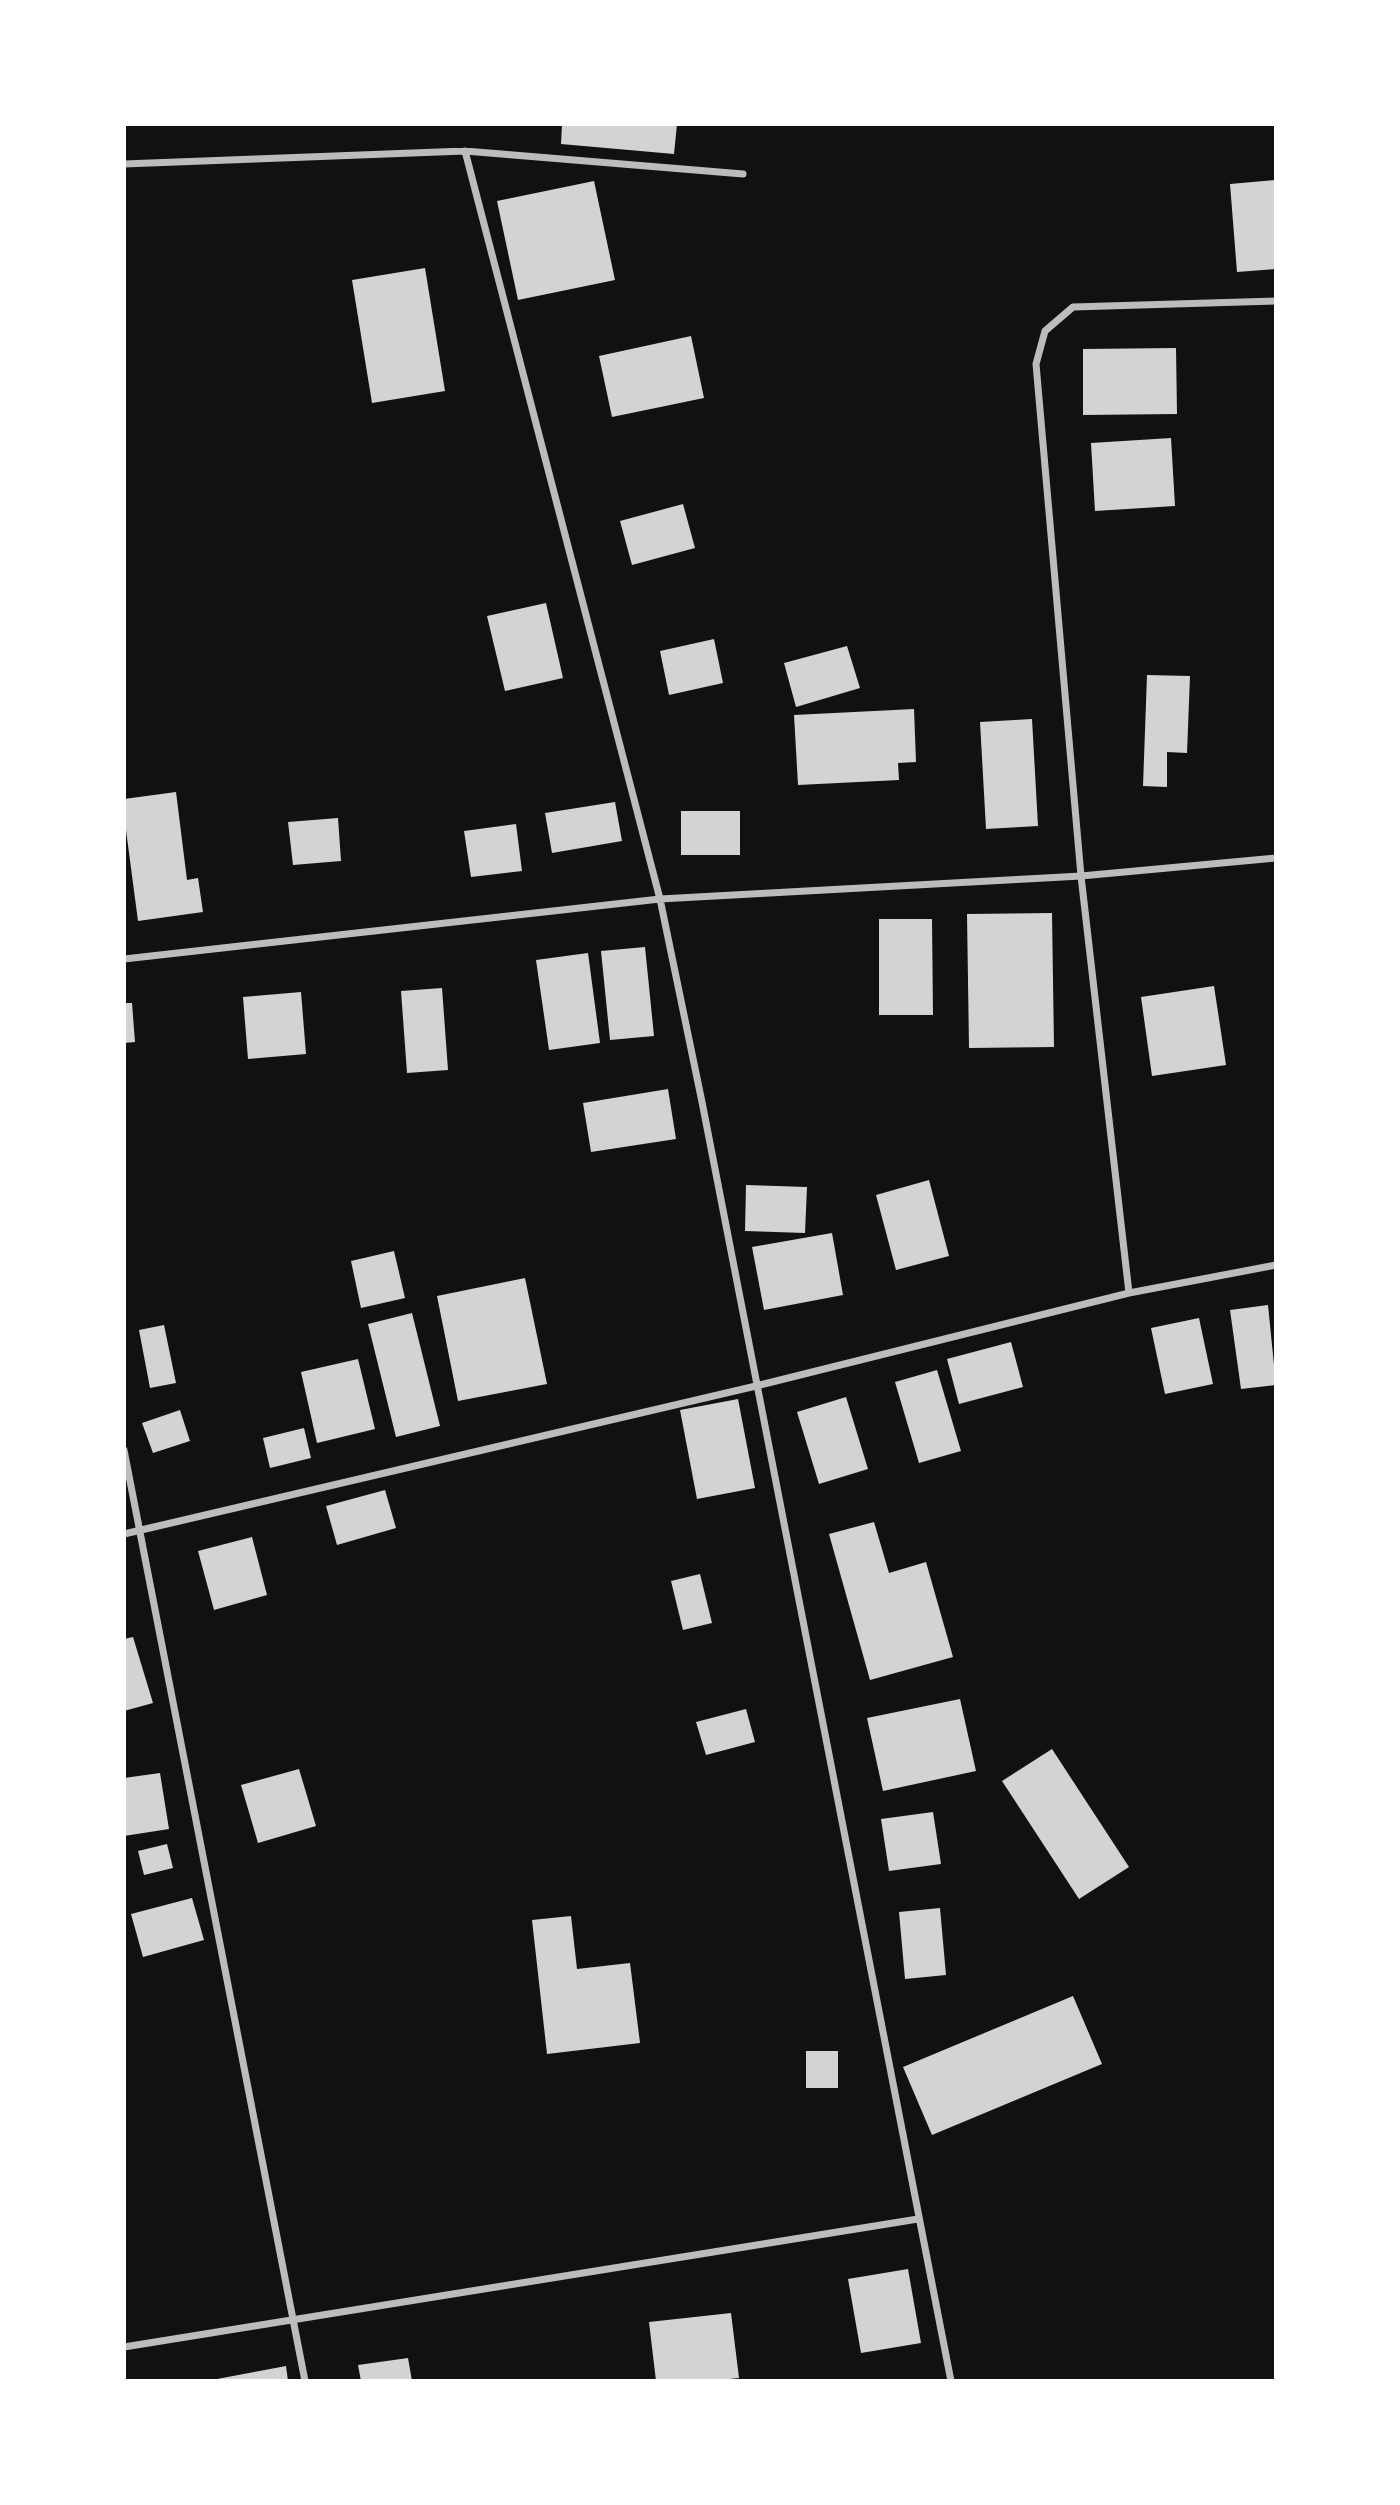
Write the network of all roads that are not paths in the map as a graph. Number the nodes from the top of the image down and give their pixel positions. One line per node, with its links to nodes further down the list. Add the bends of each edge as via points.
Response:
1 (465, 151): 2 (street); 3 (street); 7 (street)
2 (124, 164)
3 (743, 174)
4 (1276, 301): 6 (street, via 1073,307 1045,331 1036,364)
5 (1276, 858): 6 (street)
6 (1081, 876): 7 (street); 10 (street)
7 (660, 899): 8 (street); 11 (street)
8 (124, 959)
9 (1276, 1265): 10 (street)
10 (1129, 1293): 11 (street)
11 (756, 1387): 13 (street); 15 (street)
12 (124, 1450): 13 (street)
13 (141, 1530): 14 (street); 16 (street)
14 (124, 1534)
15 (918, 2219): 16 (street); 19 (street)
16 (293, 2321): 17 (street); 18 (street)
17 (124, 2347)
18 (305, 2381)
19 (951, 2381)

